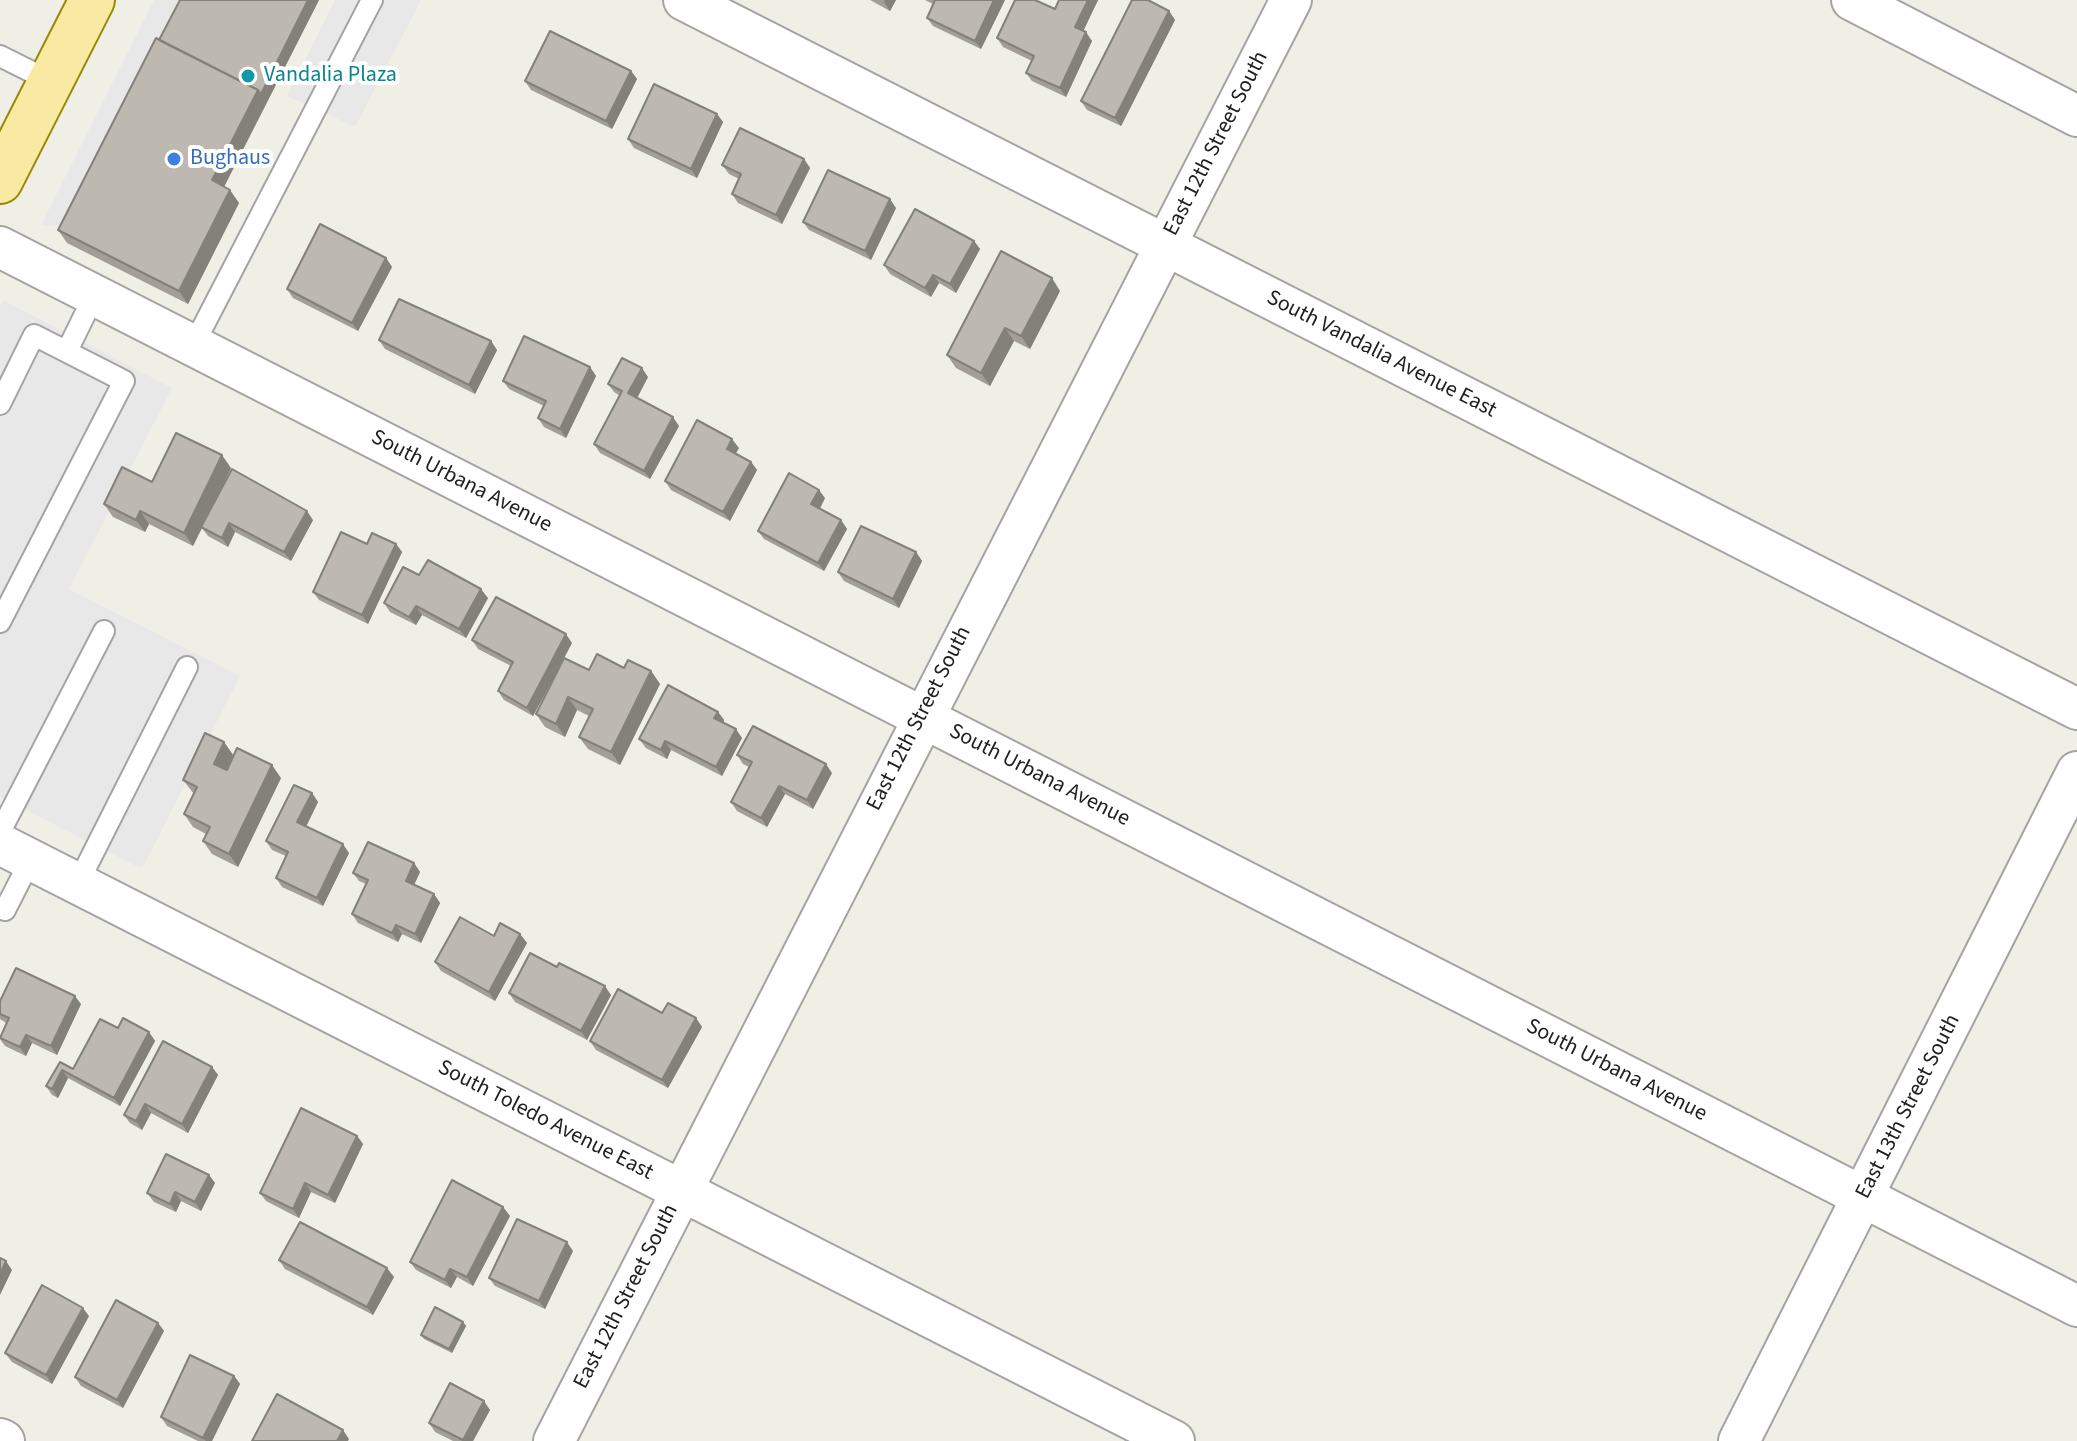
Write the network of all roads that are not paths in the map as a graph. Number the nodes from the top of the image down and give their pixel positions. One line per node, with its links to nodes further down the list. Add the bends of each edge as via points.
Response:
1 (372, 0): 13 (lane)
2 (684, 0): 10 (street, South Vandalia Avenue East)
3 (1291, 0): 10 (street, East 12th Street South)
4 (1852, 0): 8 (street)
5 (80, 5): 7 (main road)
6 (0, 56): 7 (lane)
7 (50, 81): 9 (main road)
8 (2077, 116)
9 (4, 162)
10 (1165, 245): 19 (street, South Vandalia Avenue East); 20 (street, East 12th Street South)
11 (0, 247): 12 (street, South Urbana Avenue)
12 (94, 296): 13 (street, South Urbana Avenue); 14 (lane)
13 (193, 346): 20 (street, South Urbana Avenue)
14 (67, 351): 15 (lane, via 34,335); 16 (lane, via 124,381)
15 (0, 404)
16 (0, 622)
17 (104, 631): 22 (lane)
18 (187, 667): 25 (lane)
19 (2077, 709)
20 (922, 715): 27 (street, East 12th Street South); 28 (street, South Urbana Avenue)
21 (2077, 772): 28 (street, East 13th Street South)
22 (8, 792): 23 (lane)
23 (0, 832)
24 (15, 852): 25 (street, South Toledo Avenue East); 26 (lane, via 5,910)
25 (78, 883): 27 (street, South Toledo Avenue East)
26 (0, 907)
27 (681, 1190): 30 (street, East 12th Street South); 31 (street, South Toledo Avenue East)
28 (1864, 1198): 29 (street, South Urbana Avenue); 32 (street, East 13th Street South)
29 (2077, 1306)
30 (554, 1441)
31 (1174, 1441)
32 (1739, 1441)

